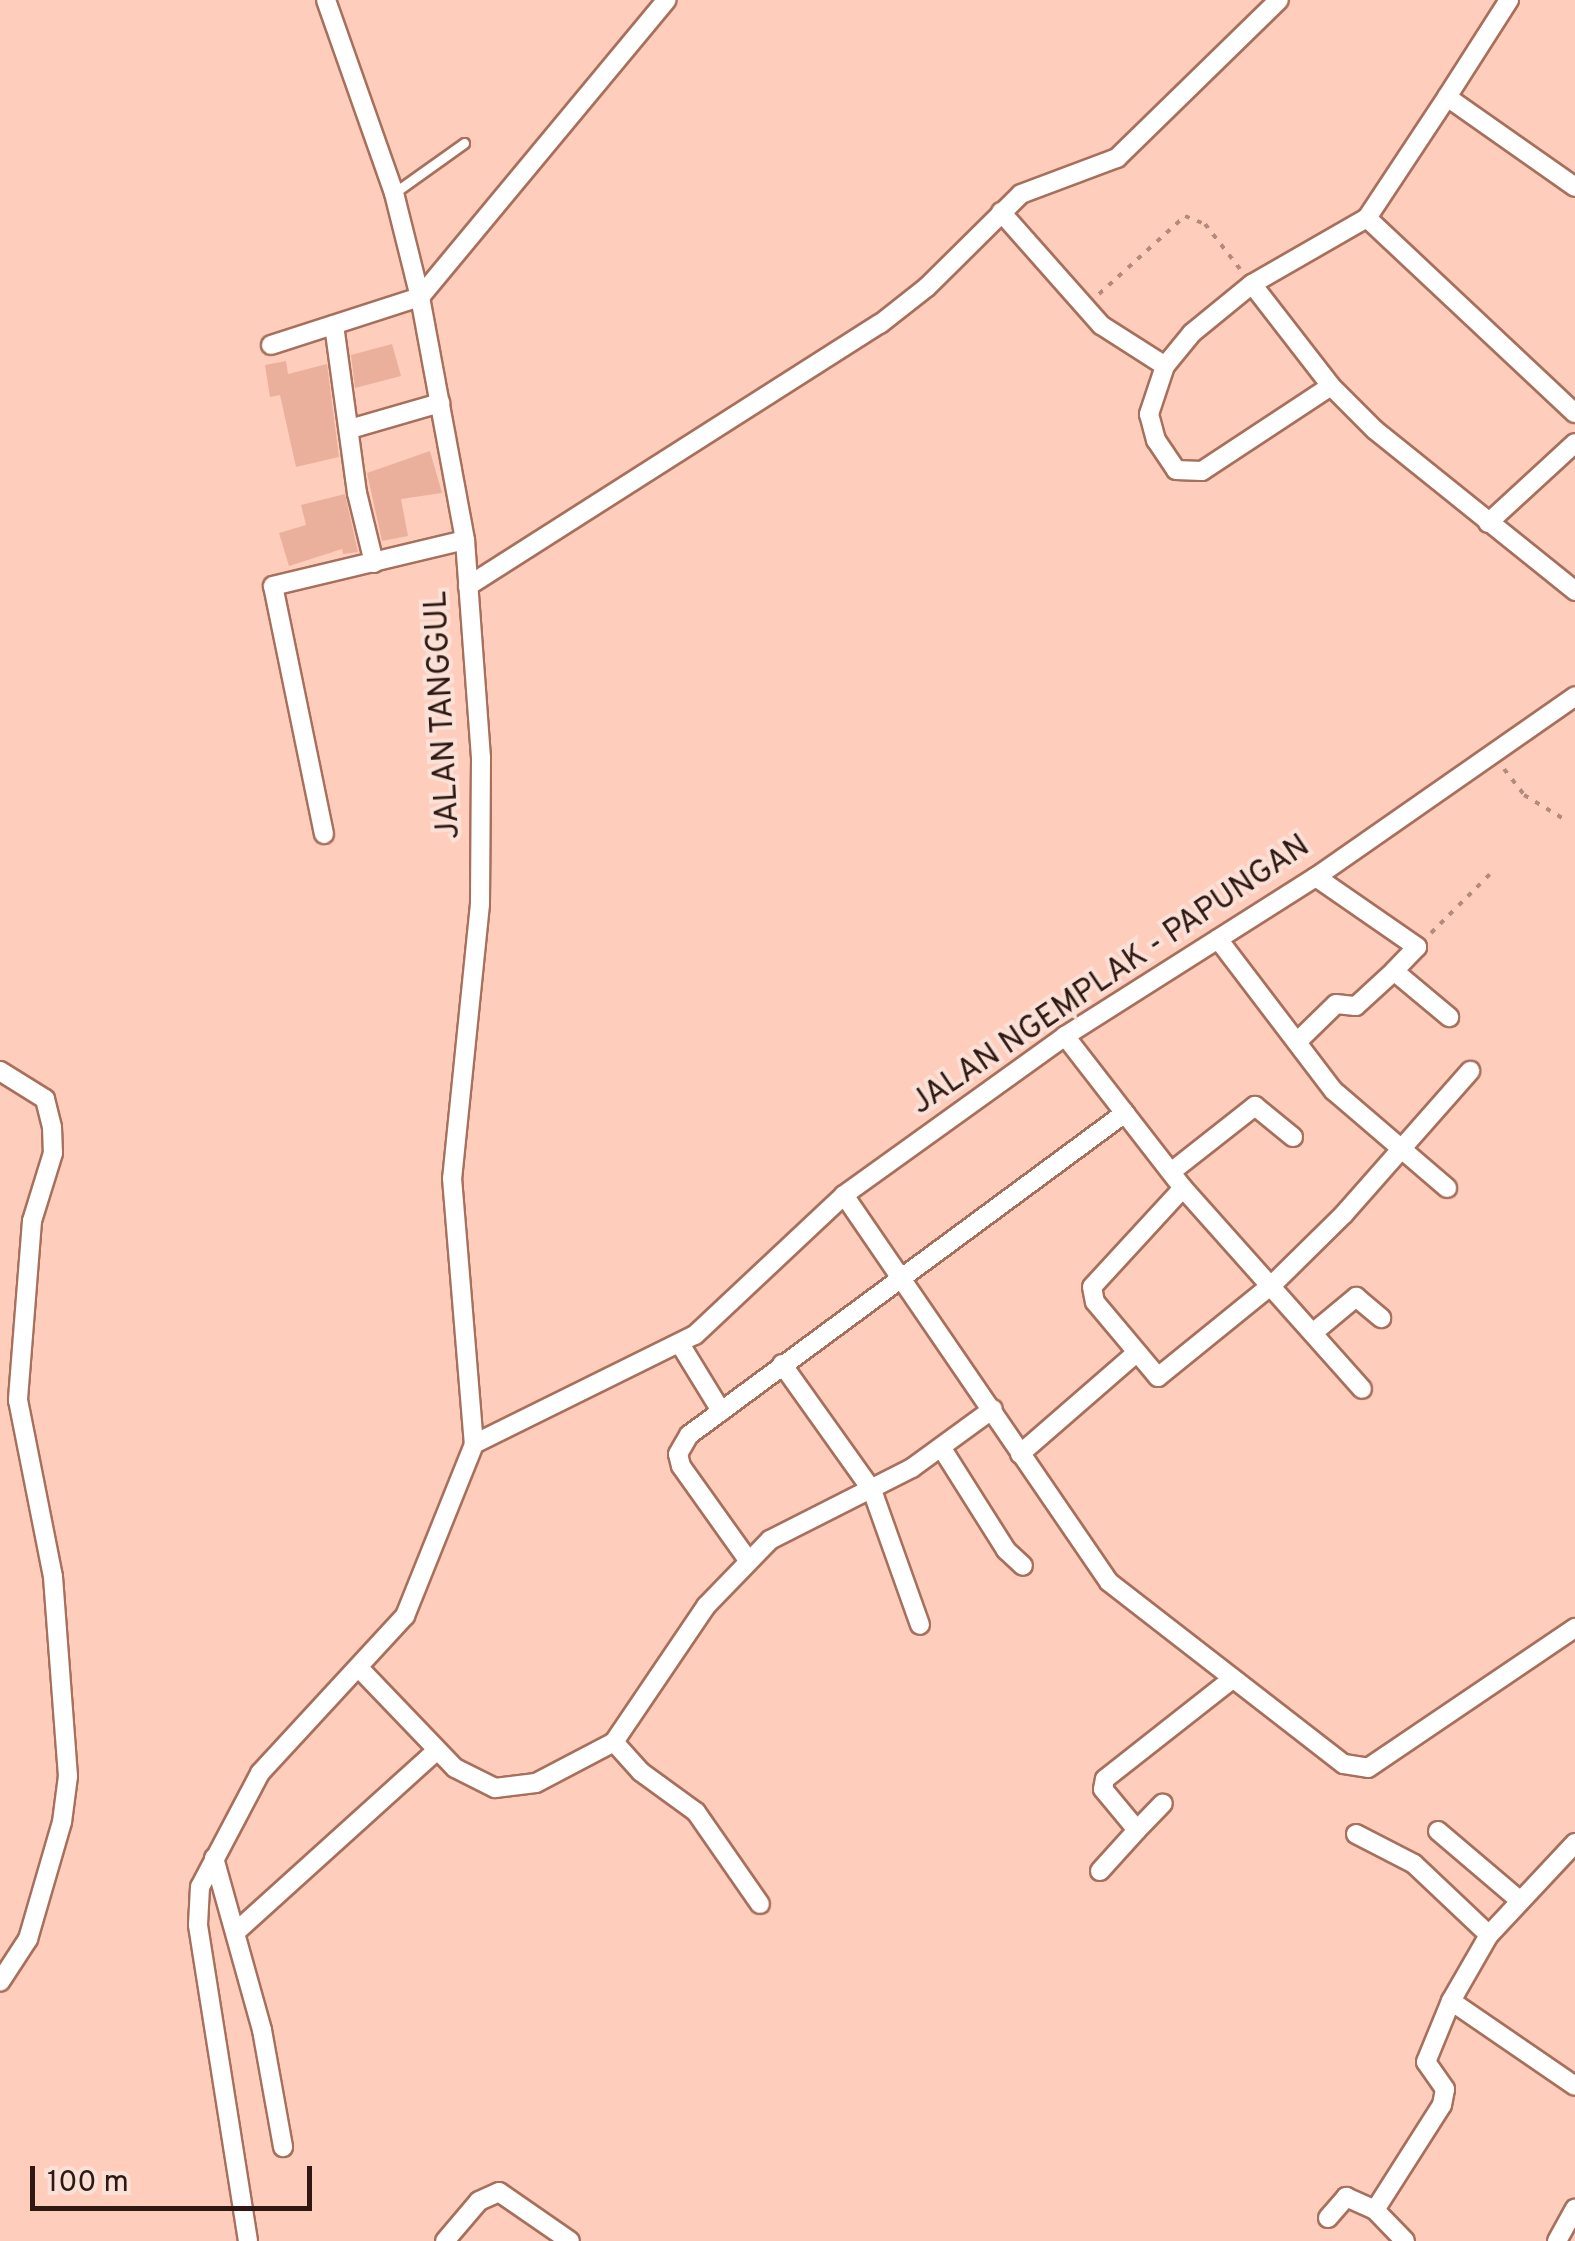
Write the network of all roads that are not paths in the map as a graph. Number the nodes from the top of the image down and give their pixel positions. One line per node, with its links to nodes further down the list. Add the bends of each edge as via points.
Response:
1 (326, 0): 8 (street, JALAN TANGGUL)
2 (668, 0): 12 (street)
3 (1280, 0): 9 (street, via 1117,158 1032,188)
4 (1509, 0): 5 (street)
5 (1447, 97): 7 (street); 10 (street)
6 (464, 143): 8 (lane)
7 (1575, 187)
8 (394, 193): 12 (street, JALAN TANGGUL)
9 (1001, 212): 15 (street, via 1085,308); 24 (street, via 927,288 880,324)
10 (1366, 218): 11 (street); 18 (street)
11 (1252, 284): 15 (street, via 1192,333); 16 (street)
12 (420, 297): 13 (street); 17 (street, JALAN TANGGUL)
13 (334, 324): 14 (street); 19 (street)
14 (270, 345)
15 (1165, 366): 16 (street, via 1149,414 1165,458 1188,475)
16 (1331, 386): 21 (street)
17 (440, 403): 19 (street); 22 (street, JALAN TANGGUL)
18 (1575, 413)
19 (350, 429): 23 (street)
20 (1575, 443): 21 (street)
21 (1488, 523): 25 (street)
22 (466, 540): 23 (street); 24 (street, JALAN TANGGUL)
23 (374, 563): 27 (street, via 277,581 272,588)
24 (468, 586): 53 (street, JALAN TANGGUL, via 481,758 480,904 452,1178)
25 (1575, 591)
26 (1575, 696): 28 (street, JALAN NGEMPLAK - PAPUNGAN)
27 (324, 834)
28 (1316, 876): 29 (street, JALAN NGEMPLAK - PAPUNGAN); 30 (street, via 1417,947)
29 (1218, 939): 32 (street, JALAN NGEMPLAK - PAPUNGAN); 33 (street)
30 (1394, 971): 31 (street); 33 (street, via 1356,1006 1336,1004)
31 (1450, 1016)
32 (1065, 1036): 36 (street); 42 (street, JALAN NGEMPLAK - PAPUNGAN)
33 (1297, 1042): 38 (street, via 1345,1102)
34 (1470, 1071): 38 (street)
35 (0, 1072): 76 (street, via 45,1099 52,1127 53,1153 32,1221 18,1400 53,1577 68,1776 62,1822 28,1939)
36 (1125, 1113): 39 (street); 43 (street)
37 (1293, 1137): 39 (street, via 1255,1106)
38 (1404, 1152): 41 (street); 44 (street)
39 (1171, 1172): 40 (street)
40 (1183, 1188): 44 (street); 48 (street, via 1092,1287 1094,1302)
41 (1447, 1188)
42 (844, 1195): 43 (street); 47 (street, JALAN NGEMPLAK - PAPUNGAN)
43 (900, 1276): 49 (street); 51 (street)
44 (1273, 1284): 46 (street); 48 (street, via 1166,1374 1152,1374)
45 (1380, 1318): 46 (street, via 1356,1297)
46 (1314, 1332): 50 (street)
47 (680, 1344): 52 (street); 53 (street, JALAN NGEMPLAK - PAPUNGAN)
48 (1136, 1353): 55 (street)
49 (782, 1364): 52 (street); 56 (street)
50 (1362, 1389)
51 (993, 1409): 54 (street); 55 (street)
52 (721, 1411): 57 (street, via 689,1434 678,1454)
53 (474, 1444): 61 (street, via 405,1616)
54 (941, 1448): 56 (street); 58 (street)
55 (1020, 1454): 62 (street, via 1108,1582)
56 (872, 1490): 57 (street, via 770,1540); 59 (street)
57 (748, 1560): 63 (street, via 706,1606)
58 (1023, 1566)
59 (920, 1626)
60 (1575, 1628): 62 (street, via 1356,1770)
61 (360, 1669): 64 (street); 70 (street, via 260,1773)
62 (1231, 1680): 66 (street, via 1105,1779 1102,1789)
63 (614, 1742): 64 (street, via 518,1789 481,1782); 73 (street, via 641,1772 696,1812)
64 (435, 1752): 74 (street)
65 (1163, 1803): 66 (street)
66 (1137, 1830): 71 (street)
67 (1438, 1831): 72 (street)
68 (1356, 1834): 75 (street, via 1414,1864)
69 (1575, 1843): 72 (street)
70 (207, 1871): 74 (street); 83 (street, via 198,1925)
71 (1100, 1871)
72 (1519, 1900): 75 (street)
73 (760, 1904)
74 (238, 1930): 79 (street)
75 (1489, 1935): 77 (street)
76 (0, 1982)
77 (1451, 2000): 78 (street); 81 (street, via 1426,2062 1446,2089 1442,2105)
78 (1575, 2086)
79 (283, 2147)
80 (1575, 2209): 87 (street)
81 (1375, 2210): 82 (street, via 1341,2197); 86 (street)
82 (1328, 2218)
83 (248, 2241)
84 (445, 2241): 85 (street, via 479,2201 500,2192)
85 (570, 2241)
86 (1406, 2241)
87 (1556, 2241)

